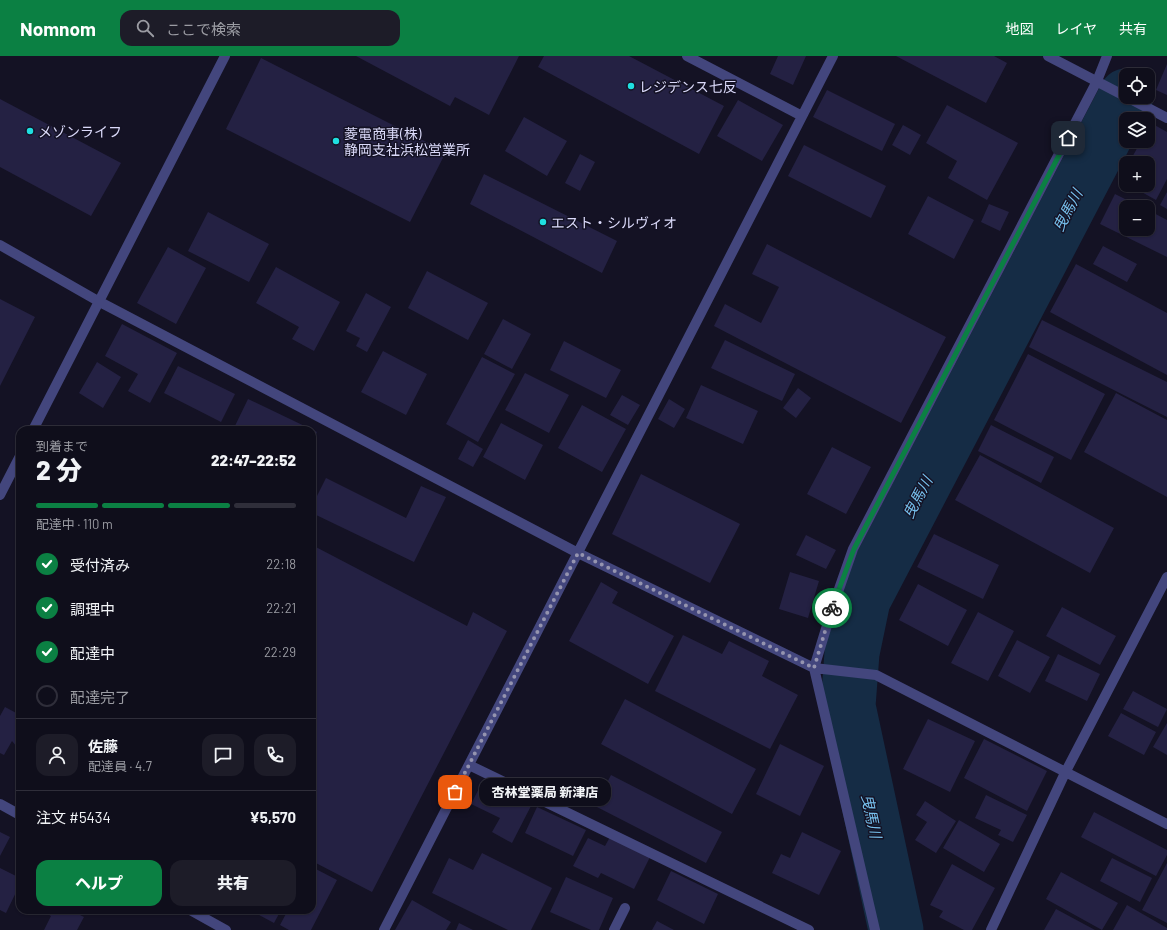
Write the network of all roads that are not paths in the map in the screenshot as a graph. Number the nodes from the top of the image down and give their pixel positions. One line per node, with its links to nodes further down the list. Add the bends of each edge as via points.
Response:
1 (224, 56): 10 (street)
2 (687, 56): 7 (street)
3 (833, 56): 7 (street)
4 (1048, 56): 6 (street)
5 (1107, 56): 6 (street)
6 (1097, 81): 8 (street); 16 (street, via 854,549)
7 (802, 116): 14 (street)
8 (1167, 118)
9 (0, 245): 10 (street)
10 (98, 302): 11 (street); 14 (street)
11 (35, 426)
12 (16, 464): 13 (street)
13 (0, 495)
14 (578, 553): 16 (street); 17 (street)
15 (1167, 577): 18 (street)
16 (814, 668): 18 (street, via 876,675); 28 (street)
17 (469, 765): 25 (street); 27 (street)
18 (1065, 773): 21 (street); 29 (street)
19 (0, 804): 20 (street)
20 (16, 813)
21 (1167, 824)
22 (625, 908): 26 (street)
23 (197, 914): 24 (street)
24 (226, 930)
25 (384, 930)
26 (614, 930)
27 (809, 930)
28 (875, 930)
29 (991, 930)

